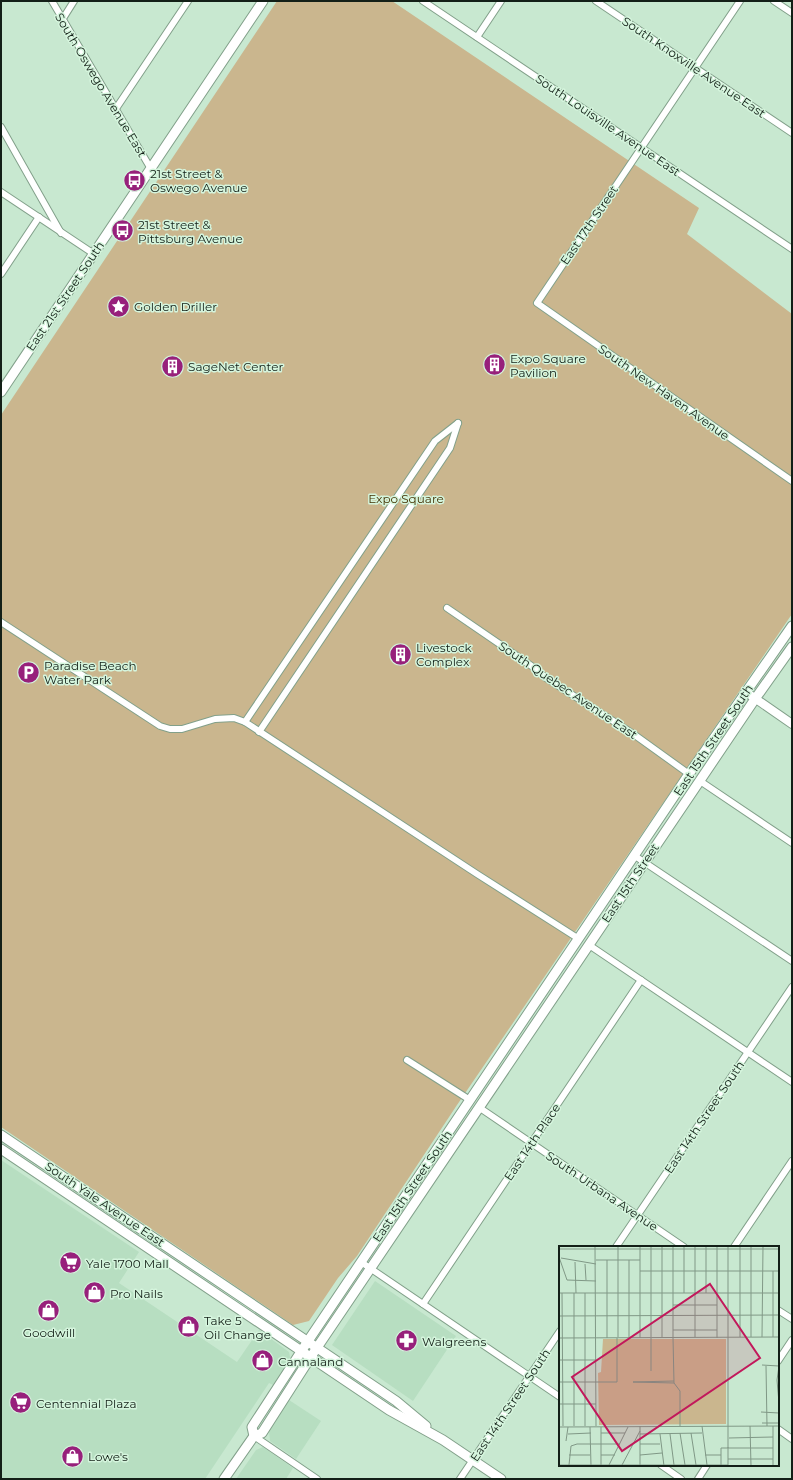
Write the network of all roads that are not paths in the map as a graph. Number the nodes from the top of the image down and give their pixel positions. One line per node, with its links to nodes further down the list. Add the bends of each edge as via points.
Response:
1 (52, 1): 11 (street, South Oswego Avenue East)
2 (74, 1): 11 (street)
3 (188, 1): 14 (street)
4 (263, 1): 18 (main road, East 21st Street South)
5 (424, 1): 12 (street, South Louisville Avenue East)
6 (501, 1): 12 (street)
7 (596, 1): 13 (street, South Knoxville Avenue East)
8 (740, 1): 13 (street, East 17th Street)
9 (774, 1): 10 (street)
10 (792, 13)
11 (62, 20): 14 (street, South Oswego Avenue East)
12 (477, 37): 17 (street, South Louisville Avenue East)
13 (695, 68): 16 (street, South Knoxville Avenue East); 17 (street, East 17th Street)
14 (115, 110): 18 (street, South Oswego Avenue East)
15 (1, 127): 21 (street)
16 (792, 133)
17 (641, 148): 22 (street, South Louisville Avenue East); 25 (street, East 17th Street)
18 (151, 169): 23 (main road, East 21st Street South)
19 (1, 192): 20 (street)
20 (39, 217): 21 (street); 24 (street)
21 (61, 233): 23 (street)
22 (792, 249)
23 (94, 254): 26 (main road, East 21st Street South)
24 (1, 274)
25 (537, 303): 27 (street, South New Haven Avenue)
26 (1, 392)
27 (792, 481)
28 (447, 608): 37 (street, South Quebec Avenue East)
29 (1, 622): 34 (street, via 160,726 182,729 215,719 234,718)
30 (792, 626): 32 (main road, East 15th Street South)
31 (792, 647): 33 (main road, East 15th Street South)
32 (746, 692): 33 (street); 37 (main road, East 15th Street South)
33 (755, 699): 35 (street); 38 (main road, East 15th Street South)
34 (245, 722): 36 (street); 36 (street, via 435,441 458,423 450,448)
35 (792, 724)
36 (259, 732): 43 (street)
37 (689, 774): 38 (main road); 41 (main road, East 15th Street South)
38 (700, 781): 39 (main road, East 15th Street South); 40 (street)
39 (672, 822): 42 (main road, East 15th Street)
40 (792, 843)
41 (635, 856): 42 (street); 43 (main road, East 15th Street)
42 (644, 862): 44 (main road, East 15th Street); 45 (street)
43 (579, 939): 44 (main road); 51 (main road, East 15th Street South)
44 (589, 945): 46 (street); 52 (main road, East 15th Street South)
45 (792, 961)
46 (641, 980): 48 (street); 54 (street, East 14th Place)
47 (792, 987): 48 (street, East 14th Street South)
48 (748, 1052): 50 (street); 59 (street, East 14th Street South)
49 (407, 1060): 51 (street)
50 (792, 1082)
51 (470, 1100): 52 (main road); 64 (main road, East 15th Street South)
52 (480, 1108): 54 (street, South Urbana Avenue); 66 (main road, East 15th Street South)
53 (1, 1134): 57 (main road, South Yale Avenue East)
54 (531, 1144): 59 (street, South Urbana Avenue); 67 (street, East 14th Place)
55 (1, 1149): 58 (main road, South Yale Avenue East)
56 (792, 1161): 62 (street)
57 (59, 1173): 58 (main road); 63 (main road, South Yale Avenue East)
58 (52, 1184): 65 (main road, South Yale Avenue East)
59 (637, 1216): 60 (street, East 14th Street South); 61 (street, South Urbana Avenue)
60 (617, 1246)
61 (682, 1246)
62 (735, 1246)
63 (183, 1257): 65 (main road); 72 (main road, South Yale Avenue East)
64 (361, 1262): 66 (street); 72 (main road, East 15th Street South)
65 (176, 1268): 74 (main road, South Yale Avenue East)
66 (371, 1269): 67 (street); 73 (main road, East 15th Street South)
67 (423, 1304): 77 (street)
68 (779, 1311): 69 (street)
69 (792, 1319)
70 (559, 1331): 77 (street, East 14th Street South)
71 (792, 1340): 76 (street)
72 (308, 1341): 73 (main road, South Yale Avenue East); 74 (main road, East 15th Street South)
73 (317, 1348): 75 (main road, East 15th Street South); 79 (main road, South Yale Avenue East)
74 (301, 1352): 75 (main road, South Yale Avenue East); 82 (main road, East 15th Street South, via 252,1427)
75 (310, 1358): 80 (main road, South Yale Avenue East); 82 (main road, East 15th Street South, via 262,1433)
76 (779, 1360)
77 (529, 1376): 78 (street); 85 (street, East 14th Street South)
78 (559, 1396)
79 (396, 1401): 80 (main road); 84 (main road, South Yale Avenue East)
80 (389, 1410): 84 (main road, South Yale Avenue East)
81 (779, 1430): 83 (street)
82 (254, 1436): 88 (main road, East 15th Street South); 89 (street)
83 (792, 1439)
84 (443, 1440): 85 (main road, South Yale Avenue East)
85 (473, 1460): 90 (street, East 14th Street South); 91 (main road, South Yale Avenue East)
86 (662, 1466): 92 (street)
87 (707, 1466): 93 (street)
88 (224, 1479)
89 (317, 1479)
90 (460, 1479)
91 (501, 1479)
92 (681, 1479)
93 (698, 1479)

